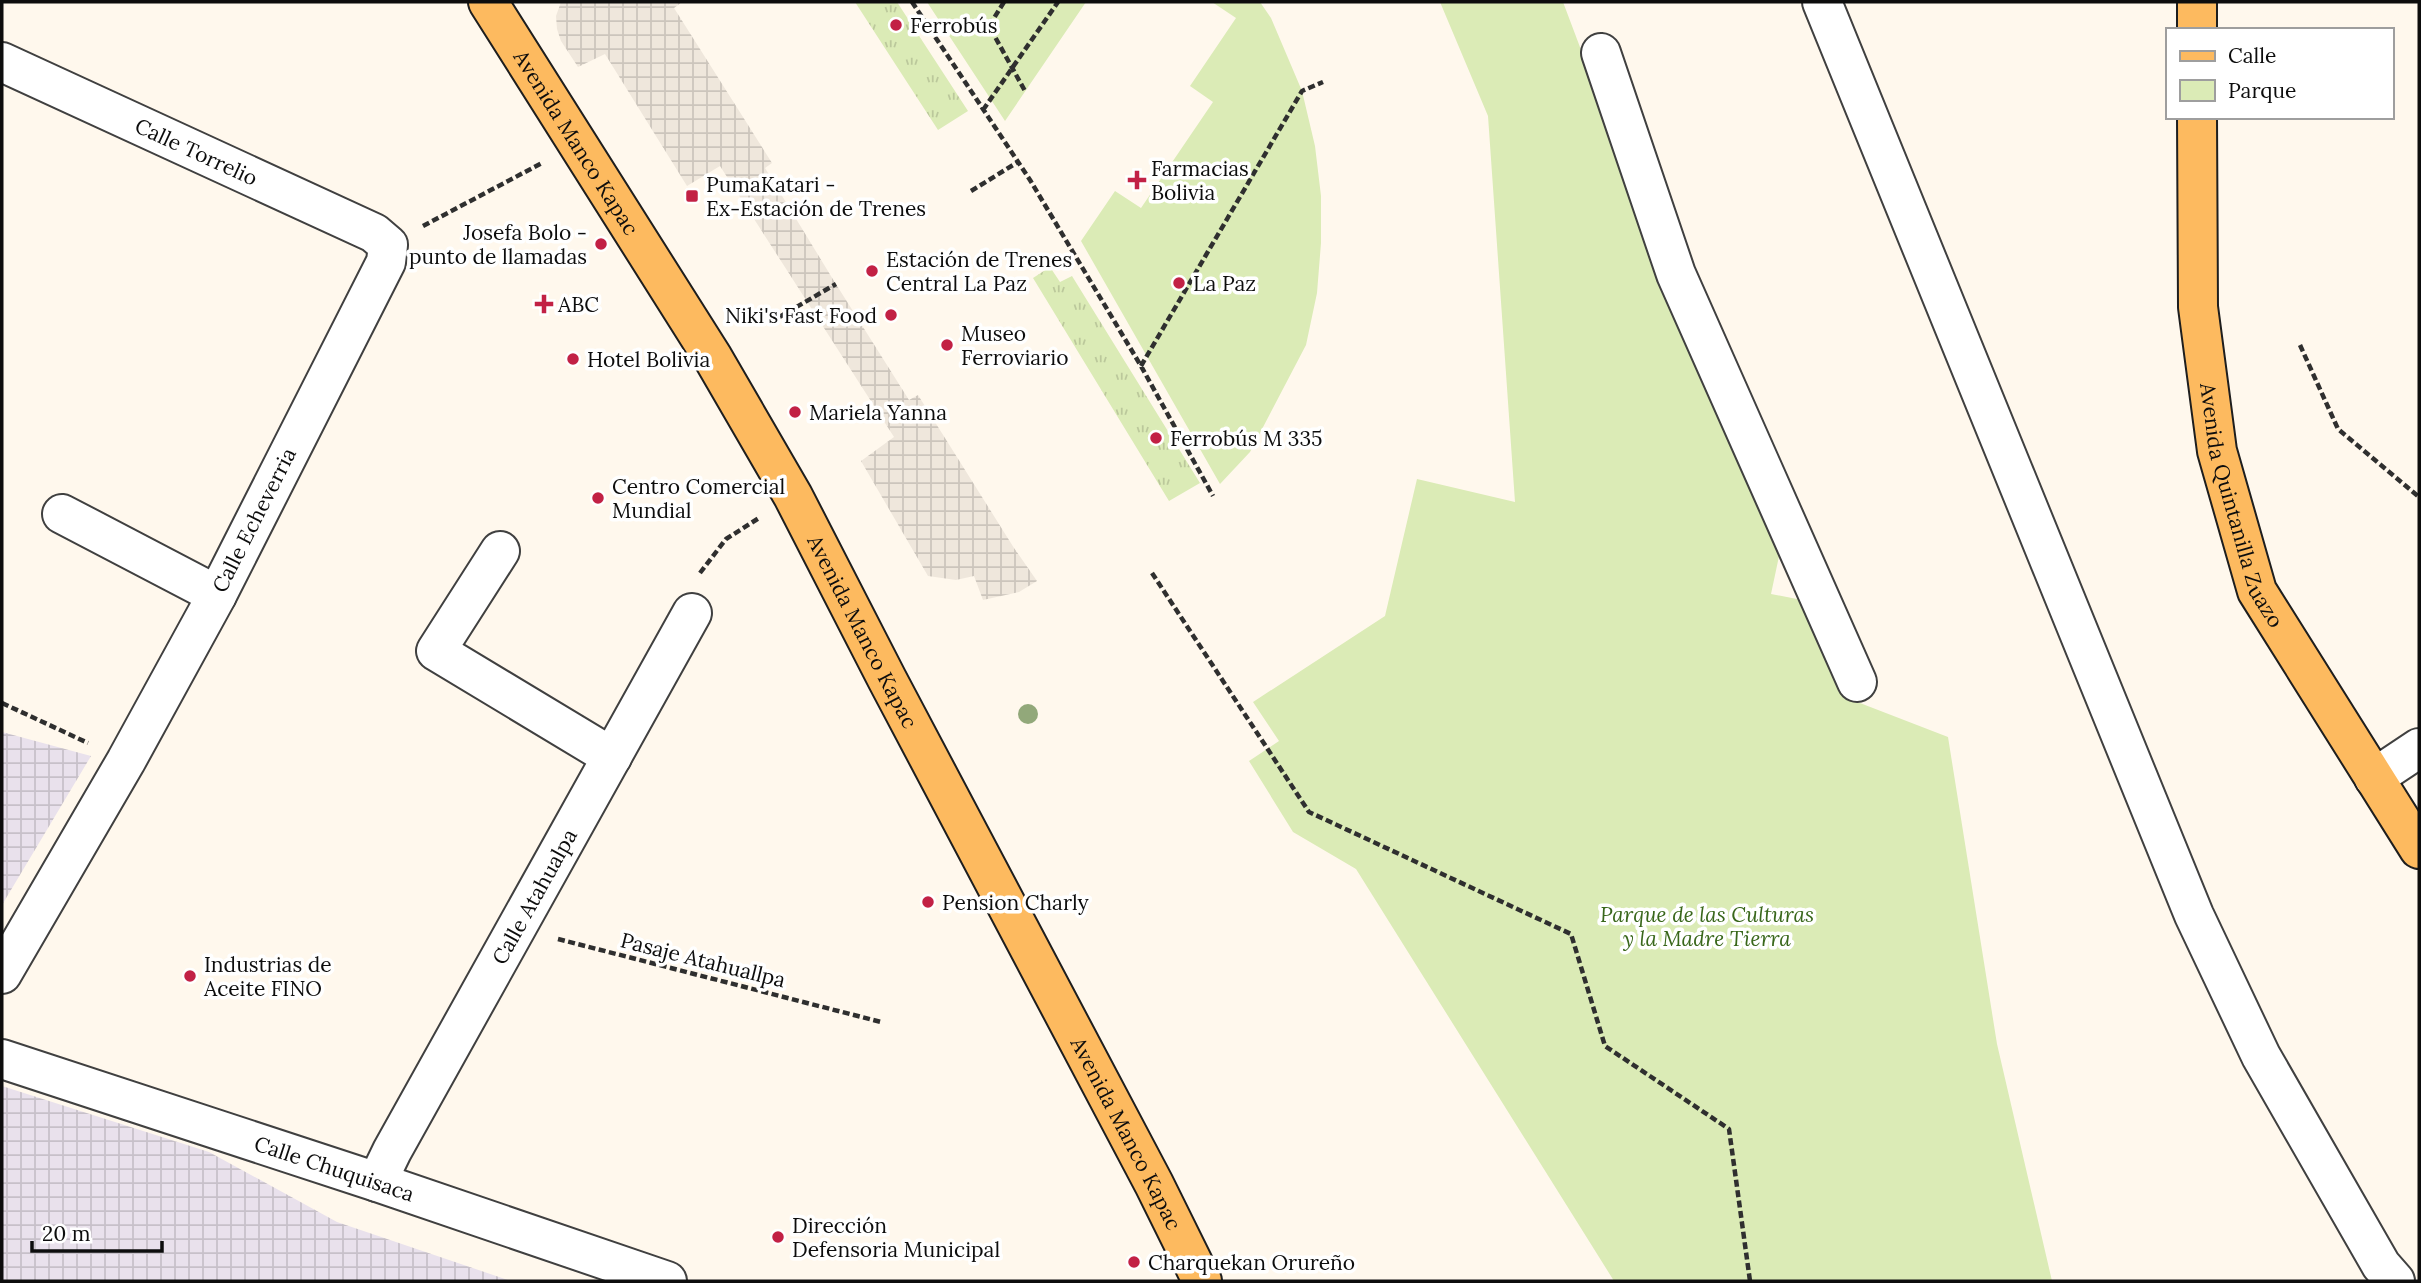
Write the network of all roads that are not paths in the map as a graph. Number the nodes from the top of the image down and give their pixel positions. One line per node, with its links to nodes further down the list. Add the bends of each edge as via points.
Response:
1 (488, 2): 23 (main road, Avenida Manco Kapac, via 713,358 793,496)
2 (1822, 2): 21 (street, via 2194,915 2261,1056)
3 (2197, 2): 4 (main road)
4 (2197, 28)
5 (1601, 53): 13 (street, via 1676,274)
6 (2, 62): 8 (street, Calle Torrelio, via 374,233)
7 (2197, 119): 16 (main road, Avenida Quintanilla Zuazo, via 2198,307 2217,451 2257,592)
8 (388, 245): 11 (street, Calle Echeverria, via 386,262)
9 (62, 514): 11 (street)
10 (500, 551): 15 (street, via 436,651)
11 (217, 595): 18 (street, Calle Echeverria, via 127,761)
12 (692, 613): 15 (street, Calle Atahualpa)
13 (1857, 682)
14 (2419, 748): 16 (street)
15 (612, 758): 20 (street, Calle Atahualpa)
16 (2374, 778): 17 (main road, Avenida Quintanilla Zuazo)
17 (2419, 849)
18 (2, 974)
19 (2, 1059): 20 (street, Calle Chuquisaca)
20 (377, 1182): 22 (street, Calle Chuquisaca)
21 (2377, 1276)
22 (667, 1281)
23 (1202, 1281)

